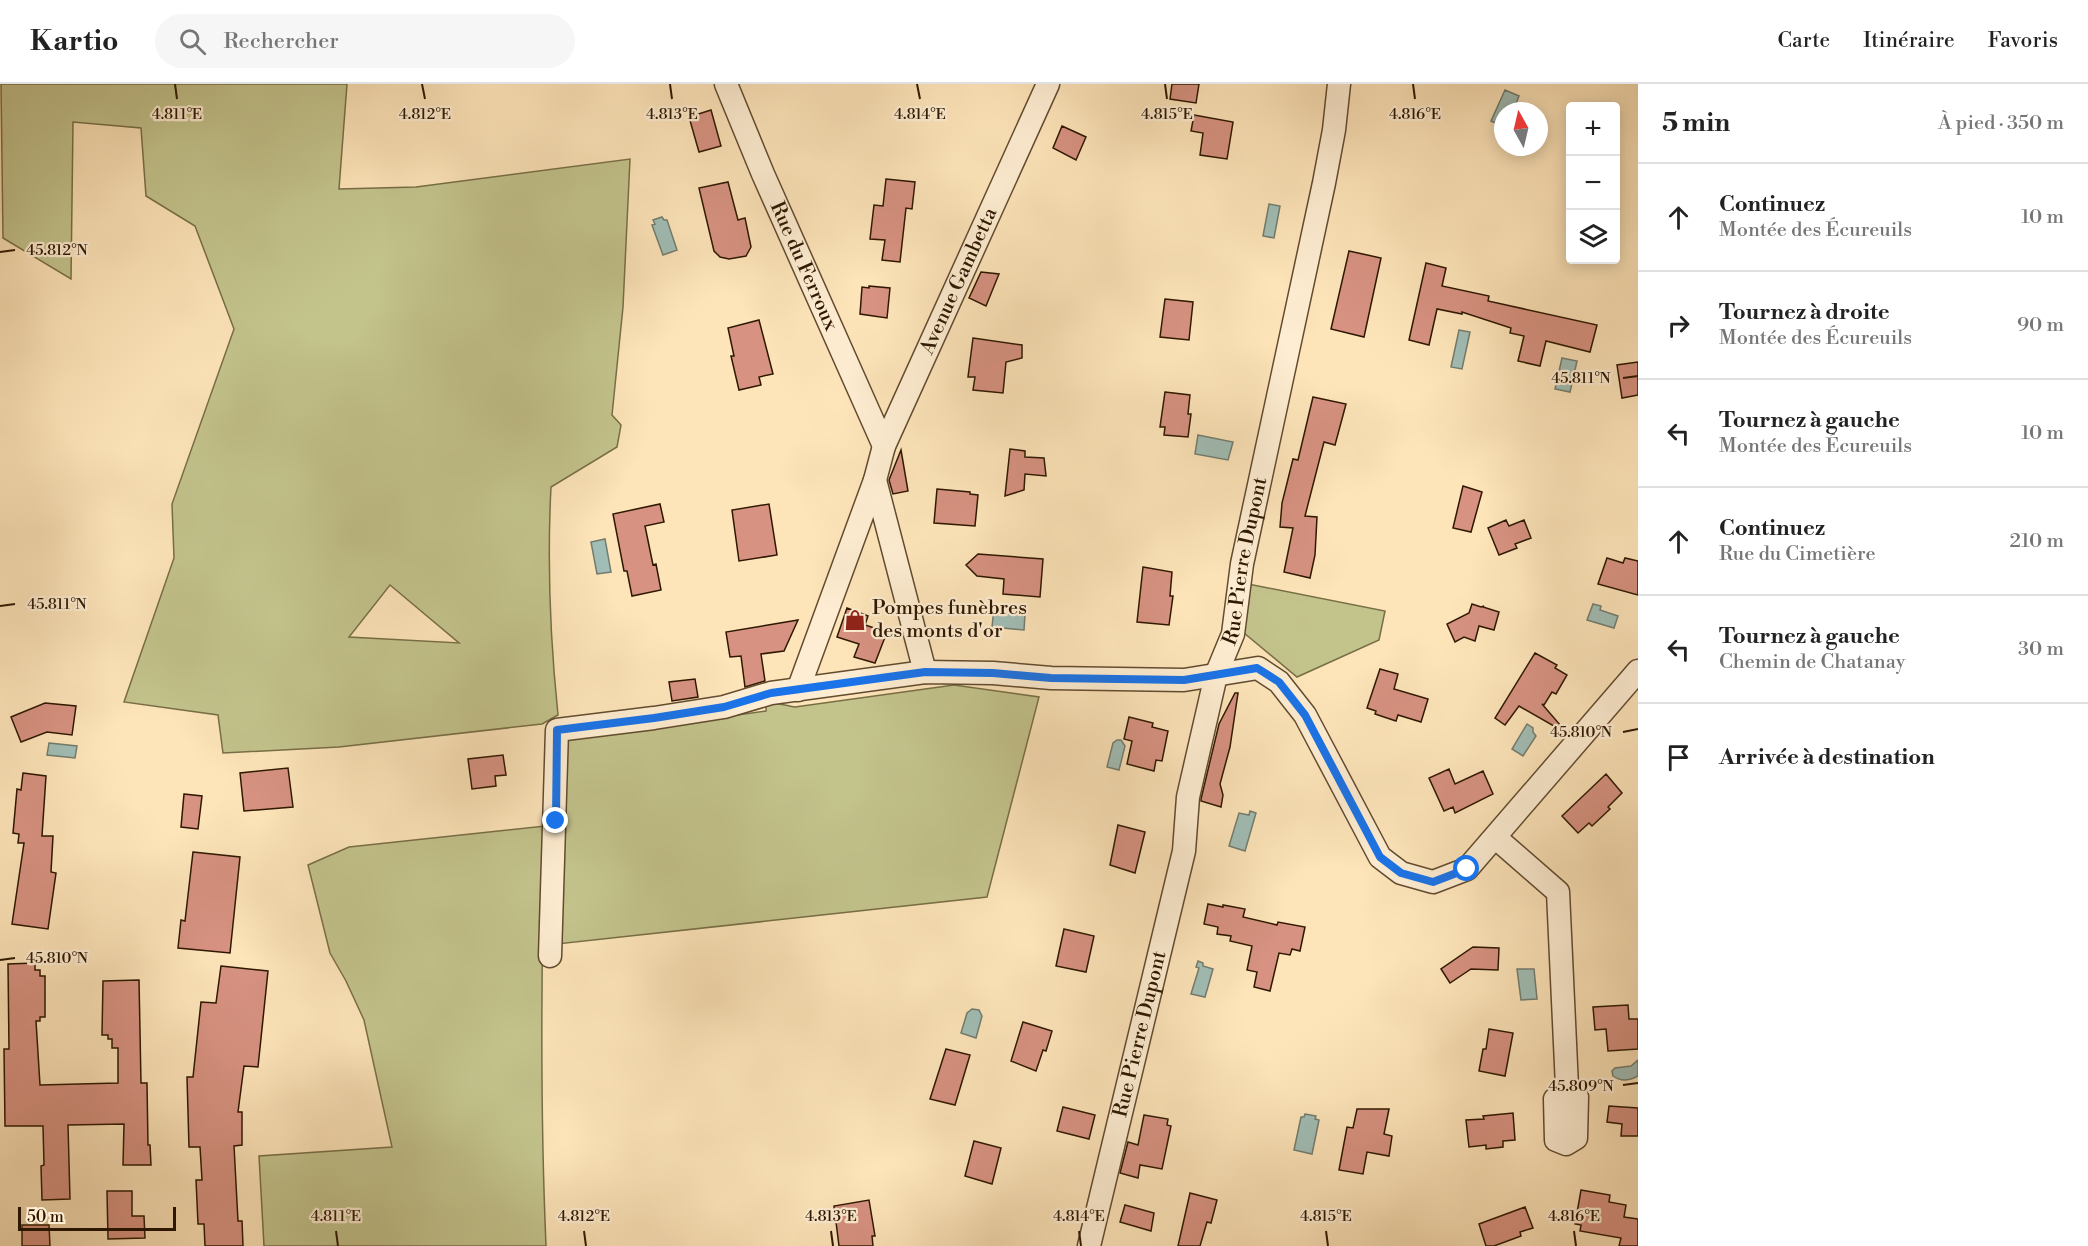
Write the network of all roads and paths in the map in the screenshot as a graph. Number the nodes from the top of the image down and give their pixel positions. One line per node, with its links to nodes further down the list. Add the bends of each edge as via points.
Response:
1 (726, 84): 4 (street, Rue du Ferroux)
2 (1048, 84): 4 (street, Avenue Gambetta)
3 (1339, 84): 8 (street, Rue Pierre Dupont, via 1324,183 1242,564 1233,634)
4 (884, 446): 5 (street, Avenue Gambetta)
5 (875, 480): 7 (street, Avenue Gambetta); 9 (street, Avenue Gambetta)
6 (1638, 671): 10 (street)
7 (925, 672): 8 (street, via 1184,680); 9 (street)
8 (1216, 675): 10 (street, via 1257,668 1279,682 1305,715 1380,857 1401,873 1433,882 1467,869); 13 (street, Rue Pierre Dupont, via 1188,797 1185,851)
9 (798, 690): 11 (street, via 724,707 557,730)
10 (1496, 838): 12 (street, via 1558,892)
11 (550, 956)
12 (1567, 1087)
13 (1089, 1246)

